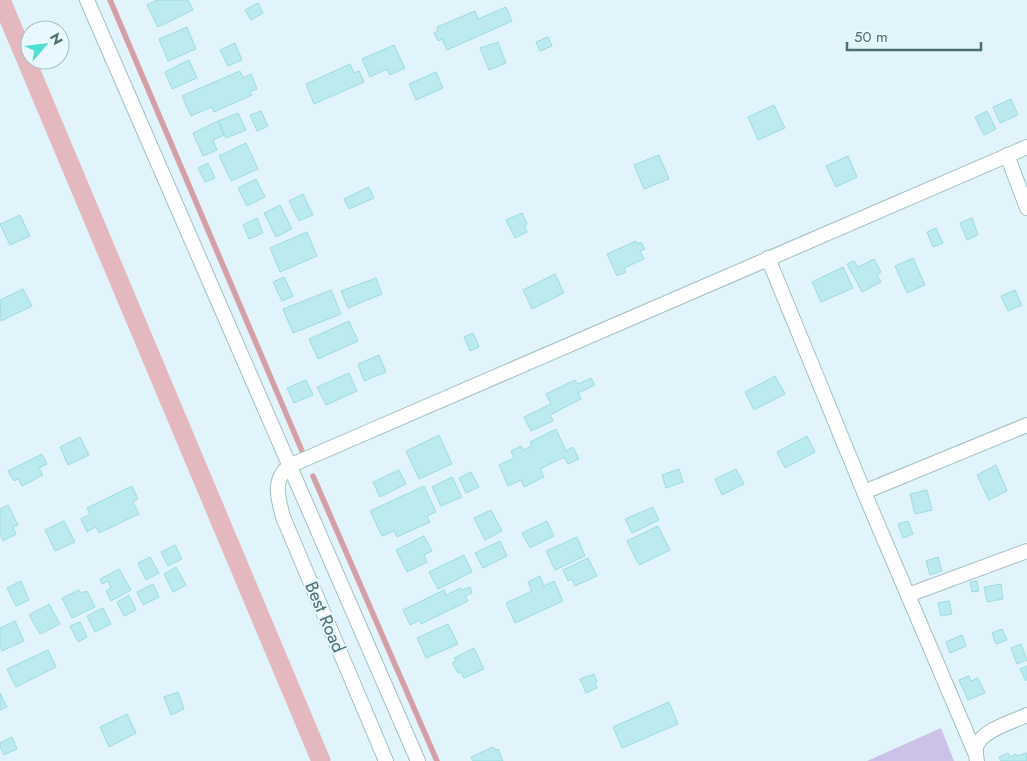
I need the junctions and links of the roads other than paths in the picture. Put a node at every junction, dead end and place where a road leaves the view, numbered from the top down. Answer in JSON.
{"nodes":[{"id":1,"x":87,"y":0,"type":"edge"},
{"id":2,"x":1027,"y":147,"type":"edge"},
{"id":3,"x":1007,"y":155,"type":"junction"},
{"id":4,"x":1027,"y":208,"type":"edge"},
{"id":5,"x":768,"y":258,"type":"junction"},
{"id":6,"x":1027,"y":425,"type":"edge"},
{"id":7,"x":286,"y":468,"type":"junction"},
{"id":8,"x":864,"y":492,"type":"junction"},
{"id":9,"x":1027,"y":551,"type":"edge"},
{"id":10,"x":908,"y":595,"type":"junction"},
{"id":11,"x":1027,"y":715,"type":"edge"},
{"id":12,"x":976,"y":758,"type":"edge"},
{"id":13,"x":386,"y":761,"type":"edge"},
{"id":14,"x":418,"y":761,"type":"edge"}],
"edges":[{"from":1,"to":7,"type":"street"},
{"from":2,"to":3,"type":"street"},
{"from":3,"to":4,"type":"street"},
{"from":3,"to":5,"type":"street"},
{"from":5,"to":7,"type":"street"},
{"from":5,"to":8,"type":"street"},
{"from":6,"to":8,"type":"street"},
{"from":7,"to":13,"type":"street","name":"Best Road"},
{"from":7,"to":14,"type":"street"},
{"from":8,"to":10,"type":"street"},
{"from":9,"to":10,"type":"street"},
{"from":10,"to":12,"type":"street"},
{"from":11,"to":12,"type":"street"}]}
